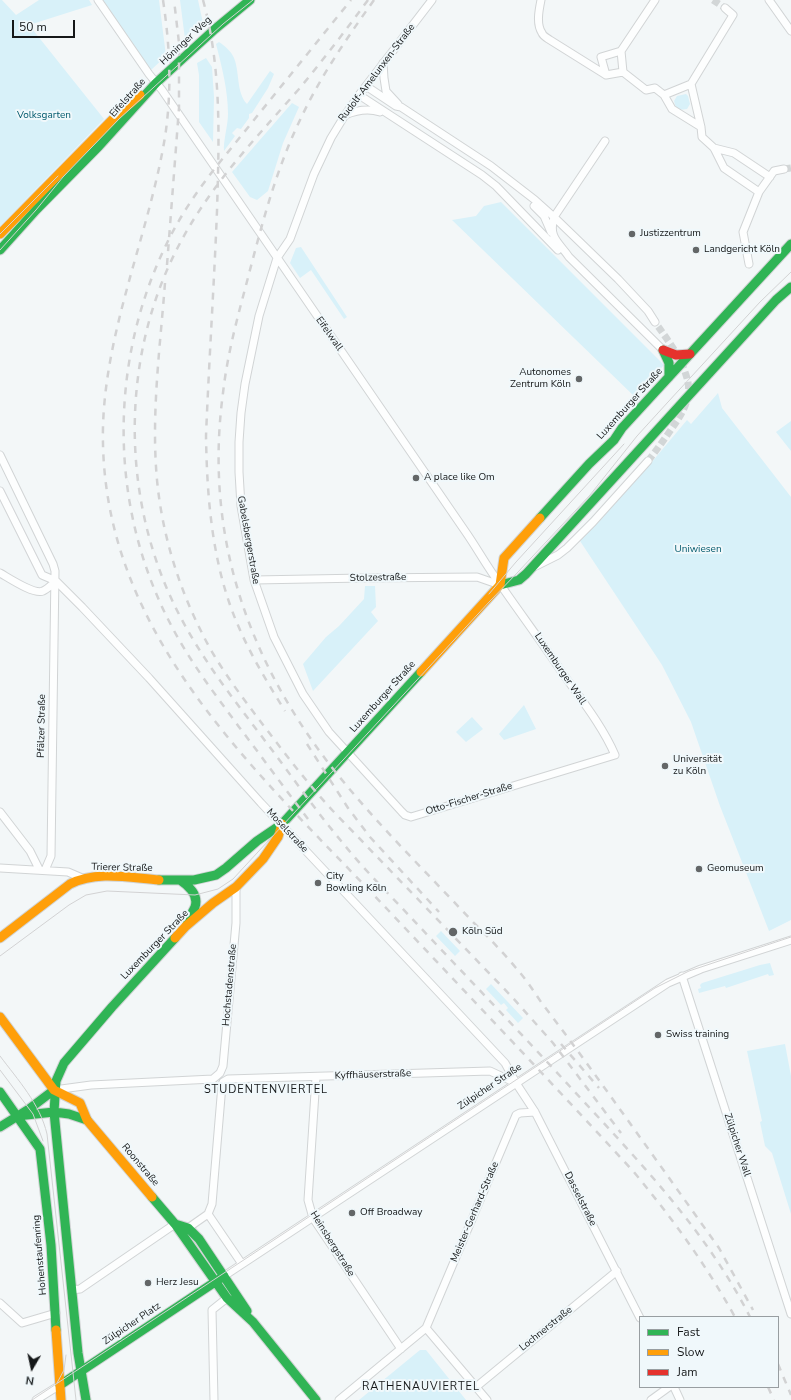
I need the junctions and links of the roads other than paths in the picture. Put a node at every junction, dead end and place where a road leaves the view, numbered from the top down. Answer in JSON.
{"nodes":[{"id":1,"x":98,"y":0,"type":"edge"},
{"id":2,"x":250,"y":0,"type":"edge"},
{"id":3,"x":432,"y":0,"type":"edge"},
{"id":4,"x":541,"y":0,"type":"edge"},
{"id":5,"x":655,"y":0,"type":"edge"},
{"id":6,"x":769,"y":0,"type":"edge"},
{"id":7,"x":725,"y":8,"type":"tunnel mouth"},
{"id":8,"x":791,"y":31,"type":"edge"},
{"id":9,"x":621,"y":51,"type":"junction"},
{"id":10,"x":383,"y":63,"type":"junction"},
{"id":11,"x":624,"y":72,"type":"junction"},
{"id":12,"x":606,"y":76,"type":"junction"},
{"id":13,"x":156,"y":83,"type":"junction"},
{"id":14,"x":691,"y":84,"type":"junction"},
{"id":15,"x":366,"y":86,"type":"junction"},
{"id":16,"x":359,"y":94,"type":"junction"},
{"id":17,"x":664,"y":95,"type":"junction"},
{"id":18,"x":401,"y":107,"type":"junction"},
{"id":19,"x":345,"y":115,"type":"junction"},
{"id":20,"x":390,"y":116,"type":"junction"},
{"id":21,"x":701,"y":127,"type":"junction"},
{"id":22,"x":605,"y":141,"type":"dead end"},
{"id":23,"x":714,"y":148,"type":"junction"},
{"id":24,"x":465,"y":149,"type":"junction"},
{"id":25,"x":453,"y":156,"type":"junction"},
{"id":26,"x":489,"y":164,"type":"junction"},
{"id":27,"x":784,"y":169,"type":"tunnel mouth"},
{"id":28,"x":482,"y":175,"type":"junction"},
{"id":29,"x":770,"y":177,"type":"junction"},
{"id":30,"x":759,"y":192,"type":"junction"},
{"id":31,"x":528,"y":196,"type":"junction"},
{"id":32,"x":554,"y":217,"type":"junction"},
{"id":33,"x":0,"y":234,"type":"edge"},
{"id":34,"x":552,"y":234,"type":"junction"},
{"id":35,"x":791,"y":244,"type":"edge"},
{"id":36,"x":0,"y":250,"type":"edge"},
{"id":37,"x":569,"y":257,"type":"junction"},
{"id":38,"x":278,"y":258,"type":"junction"},
{"id":39,"x":749,"y":264,"type":"dead end"},
{"id":40,"x":791,"y":287,"type":"edge"},
{"id":41,"x":655,"y":322,"type":"tunnel mouth"},
{"id":42,"x":663,"y":350,"type":"junction"},
{"id":43,"x":690,"y":354,"type":"junction"},
{"id":44,"x":669,"y":377,"type":"junction"},
{"id":45,"x":0,"y":455,"type":"edge"},
{"id":46,"x":648,"y":461,"type":"tunnel mouth"},
{"id":47,"x":0,"y":491,"type":"edge"},
{"id":48,"x":531,"y":569,"type":"junction"},
{"id":49,"x":0,"y":573,"type":"edge"},
{"id":50,"x":254,"y":580,"type":"junction"},
{"id":51,"x":56,"y":581,"type":"junction"},
{"id":52,"x":500,"y":585,"type":"junction"},
{"id":53,"x":347,"y":753,"type":"junction"},
{"id":54,"x":614,"y":755,"type":"joint"},
{"id":55,"x":0,"y":812,"type":"edge"},
{"id":56,"x":282,"y":824,"type":"junction"},
{"id":57,"x":0,"y":868,"type":"edge"},
{"id":58,"x":42,"y":869,"type":"junction"},
{"id":59,"x":220,"y":873,"type":"joint"},
{"id":60,"x":82,"y":878,"type":"junction"},
{"id":61,"x":180,"y":880,"type":"junction"},
{"id":62,"x":236,"y":887,"type":"junction"},
{"id":63,"x":186,"y":926,"type":"junction"},
{"id":64,"x":0,"y":938,"type":"edge"},
{"id":65,"x":791,"y":940,"type":"edge"},
{"id":66,"x":682,"y":976,"type":"junction"},
{"id":67,"x":0,"y":1017,"type":"edge"},
{"id":68,"x":0,"y":1025,"type":"edge"},
{"id":69,"x":13,"y":1036,"type":"junction"},
{"id":70,"x":316,"y":1077,"type":"junction"},
{"id":71,"x":516,"y":1083,"type":"junction"},
{"id":72,"x":54,"y":1090,"type":"junction"},
{"id":73,"x":0,"y":1092,"type":"edge"},
{"id":74,"x":54,"y":1112,"type":"junction"},
{"id":75,"x":535,"y":1112,"type":"junction"},
{"id":76,"x":17,"y":1116,"type":"junction"},
{"id":77,"x":87,"y":1120,"type":"junction"},
{"id":78,"x":0,"y":1127,"type":"edge"},
{"id":79,"x":208,"y":1214,"type":"junction"},
{"id":80,"x":313,"y":1218,"type":"junction"},
{"id":81,"x":175,"y":1224,"type":"junction"},
{"id":82,"x":188,"y":1228,"type":"junction"},
{"id":83,"x":242,"y":1264,"type":"junction"},
{"id":84,"x":617,"y":1271,"type":"junction"},
{"id":85,"x":224,"y":1276,"type":"junction"},
{"id":86,"x":216,"y":1282,"type":"junction"},
{"id":87,"x":71,"y":1290,"type":"junction"},
{"id":88,"x":227,"y":1298,"type":"junction"},
{"id":89,"x":0,"y":1303,"type":"edge"},
{"id":90,"x":56,"y":1313,"type":"junction"},
{"id":91,"x":791,"y":1314,"type":"edge"},
{"id":92,"x":639,"y":1316,"type":"edge"},
{"id":93,"x":253,"y":1322,"type":"junction"},
{"id":94,"x":426,"y":1328,"type":"junction"},
{"id":95,"x":401,"y":1349,"type":"junction"},
{"id":96,"x":82,"y":1370,"type":"junction"},
{"id":97,"x":60,"y":1384,"type":"junction"},
{"id":98,"x":476,"y":1387,"type":"junction"},
{"id":99,"x":668,"y":1388,"type":"edge"},
{"id":100,"x":674,"y":1388,"type":"edge"},
{"id":101,"x":36,"y":1400,"type":"edge"},
{"id":102,"x":61,"y":1400,"type":"edge"},
{"id":103,"x":86,"y":1400,"type":"edge"},
{"id":104,"x":214,"y":1400,"type":"edge"},
{"id":105,"x":316,"y":1400,"type":"edge"},
{"id":106,"x":339,"y":1400,"type":"edge"},
{"id":107,"x":486,"y":1400,"type":"edge"},
{"id":108,"x":651,"y":1400,"type":"edge"},
{"id":109,"x":680,"y":1400,"type":"edge"}],
"edges":[{"from":1,"to":13,"type":"street","name":"Eifelwall"},
{"from":2,"to":13,"type":"main road","name":"Höninger Weg"},
{"from":3,"to":10,"type":"street","name":"Rudolf-Amelunxen-Straße"},
{"from":4,"to":12,"type":"street"},
{"from":5,"to":9,"type":"street"},
{"from":6,"to":8,"type":"street"},
{"from":7,"to":14,"type":"street"},
{"from":9,"to":11,"type":"street"},
{"from":9,"to":12,"type":"street"},
{"from":10,"to":15,"type":"street","name":"Rudolf-Amelunxen-Straße"},
{"from":10,"to":18,"type":"street"},
{"from":11,"to":12,"type":"street"},
{"from":11,"to":17,"type":"street"},
{"from":13,"to":33,"type":"main road","name":"Eifelstraße"},
{"from":13,"to":36,"type":"main road","name":"Eifelstraße"},
{"from":13,"to":38,"type":"street","name":"Eifelwall"},
{"from":14,"to":17,"type":"street"},
{"from":14,"to":21,"type":"street"},
{"from":15,"to":16,"type":"street","name":"Rudolf-Amelunxen-Straße"},
{"from":15,"to":18,"type":"street"},
{"from":16,"to":19,"type":"street","name":"Rudolf-Amelunxen-Straße"},
{"from":16,"to":20,"type":"street"},
{"from":17,"to":21,"type":"street"},
{"from":18,"to":24,"type":"street"},
{"from":19,"to":20,"type":"street"},
{"from":19,"to":38,"type":"street","name":"Rudolf-Amelunxen-Straße"},
{"from":20,"to":25,"type":"street"},
{"from":21,"to":23,"type":"street"},
{"from":22,"to":32,"type":"street"},
{"from":23,"to":29,"type":"street"},
{"from":23,"to":30,"type":"street"},
{"from":24,"to":25,"type":"street"},
{"from":24,"to":26,"type":"street"},
{"from":25,"to":28,"type":"street"},
{"from":26,"to":28,"type":"street"},
{"from":26,"to":31,"type":"street"},
{"from":27,"to":29,"type":"street"},
{"from":28,"to":37,"type":"street"},
{"from":29,"to":30,"type":"street"},
{"from":30,"to":39,"type":"street"},
{"from":31,"to":32,"type":"street"},
{"from":31,"to":34,"type":"street"},
{"from":32,"to":34,"type":"street"},
{"from":32,"to":41,"type":"street"},
{"from":34,"to":37,"type":"street"},
{"from":35,"to":43,"type":"main road","name":"Luxemburger Straße"},
{"from":37,"to":42,"type":"street"},
{"from":38,"to":50,"type":"street","name":"Gabelsbergerstraße"},
{"from":38,"to":52,"type":"street","name":"Eifelwall"},
{"from":40,"to":48,"type":"main road"},
{"from":42,"to":43,"type":"main road"},
{"from":42,"to":44,"type":"main road"},
{"from":43,"to":44,"type":"main road","name":"Luxemburger Straße"},
{"from":44,"to":52,"type":"main road","name":"Luxemburger Straße"},
{"from":45,"to":51,"type":"street","name":"Pfälzer Straße"},
{"from":46,"to":48,"type":"street"},
{"from":47,"to":51,"type":"street"},
{"from":48,"to":52,"type":"main road"},
{"from":49,"to":51,"type":"street"},
{"from":50,"to":52,"type":"street","name":"Stolzestraße"},
{"from":50,"to":53,"type":"street","name":"Gabelsbergerstraße"},
{"from":51,"to":56,"type":"street","name":"Moselstraße"},
{"from":51,"to":58,"type":"street","name":"Pfälzer Straße"},
{"from":52,"to":53,"type":"main road","name":"Luxemburger Straße"},
{"from":52,"to":54,"type":"street","name":"Luxemburger Wall"},
{"from":53,"to":54,"type":"street","name":"Otto-Fischer-Straße"},
{"from":53,"to":56,"type":"main road","name":"Luxemburger Straße"},
{"from":55,"to":58,"type":"street"},
{"from":56,"to":59,"type":"main road","name":"Luxemburger Straße"},
{"from":56,"to":62,"type":"main road","name":"Luxemburger Straße"},
{"from":56,"to":71,"type":"street","name":"Moselstraße"},
{"from":57,"to":58,"type":"street","name":"Trierer Straße"},
{"from":58,"to":60,"type":"street","name":"Trierer Straße"},
{"from":59,"to":61,"type":"main road","name":"Trierer Straße"},
{"from":60,"to":61,"type":"main road","name":"Trierer Straße"},
{"from":60,"to":64,"type":"main road"},
{"from":61,"to":63,"type":"main road"},
{"from":62,"to":63,"type":"main road","name":"Luxemburger Straße"},
{"from":62,"to":72,"type":"street","name":"Hochstadenstraße"},
{"from":63,"to":72,"type":"main road","name":"Luxemburger Straße"},
{"from":65,"to":66,"type":"street","name":"Zülpicher Straße"},
{"from":66,"to":71,"type":"street","name":"Zülpicher Straße"},
{"from":66,"to":91,"type":"street","name":"Zülpicher Wall"},
{"from":67,"to":69,"type":"main road"},
{"from":68,"to":69,"type":"main road"},
{"from":69,"to":72,"type":"main road"},
{"from":70,"to":71,"type":"street","name":"Kyffhäuserstraße"},
{"from":70,"to":79,"type":"street","name":"Kyffhäuserstraße"},
{"from":70,"to":80,"type":"street","name":"Heinsbergstraße"},
{"from":71,"to":75,"type":"street","name":"Dasselstraße"},
{"from":71,"to":80,"type":"street","name":"Zülpicher Straße"},
{"from":72,"to":74,"type":"main road","name":"Luxemburger Straße"},
{"from":72,"to":76,"type":"main road"},
{"from":72,"to":77,"type":"main road","name":"Roonstraße"},
{"from":73,"to":76,"type":"main road","name":"Hohenstaufenring"},
{"from":74,"to":76,"type":"main road"},
{"from":74,"to":77,"type":"main road"},
{"from":74,"to":87,"type":"main road","name":"Luxemburger Straße"},
{"from":75,"to":84,"type":"street","name":"Dasselstraße"},
{"from":75,"to":94,"type":"street","name":"Meister-Gerhard-Straße"},
{"from":76,"to":78,"type":"main road"},
{"from":76,"to":90,"type":"main road","name":"Hohenstaufenring"},
{"from":77,"to":81,"type":"main road","name":"Roonstraße"},
{"from":79,"to":82,"type":"street"},
{"from":79,"to":83,"type":"street"},
{"from":80,"to":83,"type":"street","name":"Zülpicher Straße"},
{"from":80,"to":95,"type":"street","name":"Heinsbergstraße"},
{"from":81,"to":82,"type":"main road"},
{"from":81,"to":86,"type":"main road","name":"Roonstraße"},
{"from":81,"to":87,"type":"street"},
{"from":82,"to":85,"type":"main road","name":"Roonstraße"},
{"from":83,"to":85,"type":"street","name":"Zülpicher Straße"},
{"from":84,"to":92,"type":"street","name":"Dasselstraße"},
{"from":84,"to":98,"type":"street","name":"Lochnerstraße"},
{"from":85,"to":86,"type":"main road","name":"Zülpicher Straße"},
{"from":85,"to":93,"type":"main road","name":"Roonstraße"},
{"from":86,"to":88,"type":"main road","name":"Roonstraße"},
{"from":86,"to":96,"type":"main road","name":"Zülpicher Platz"},
{"from":87,"to":96,"type":"main road"},
{"from":88,"to":93,"type":"main road","name":"Roonstraße"},
{"from":88,"to":104,"type":"street"},
{"from":89,"to":90,"type":"street"},
{"from":90,"to":97,"type":"main road","name":"Hohenstaufenring"},
{"from":93,"to":105,"type":"main road","name":"Roonstraße"},
{"from":94,"to":95,"type":"street"},
{"from":94,"to":98,"type":"street"},
{"from":95,"to":106,"type":"street"},
{"from":96,"to":97,"type":"main road","name":"Zülpicher Platz"},
{"from":96,"to":103,"type":"main road"},
{"from":97,"to":101,"type":"street"},
{"from":97,"to":102,"type":"main road","name":"Hohenstaufenring"},
{"from":98,"to":107,"type":"street"},
{"from":99,"to":108,"type":"street"},
{"from":100,"to":109,"type":"street"}]}
